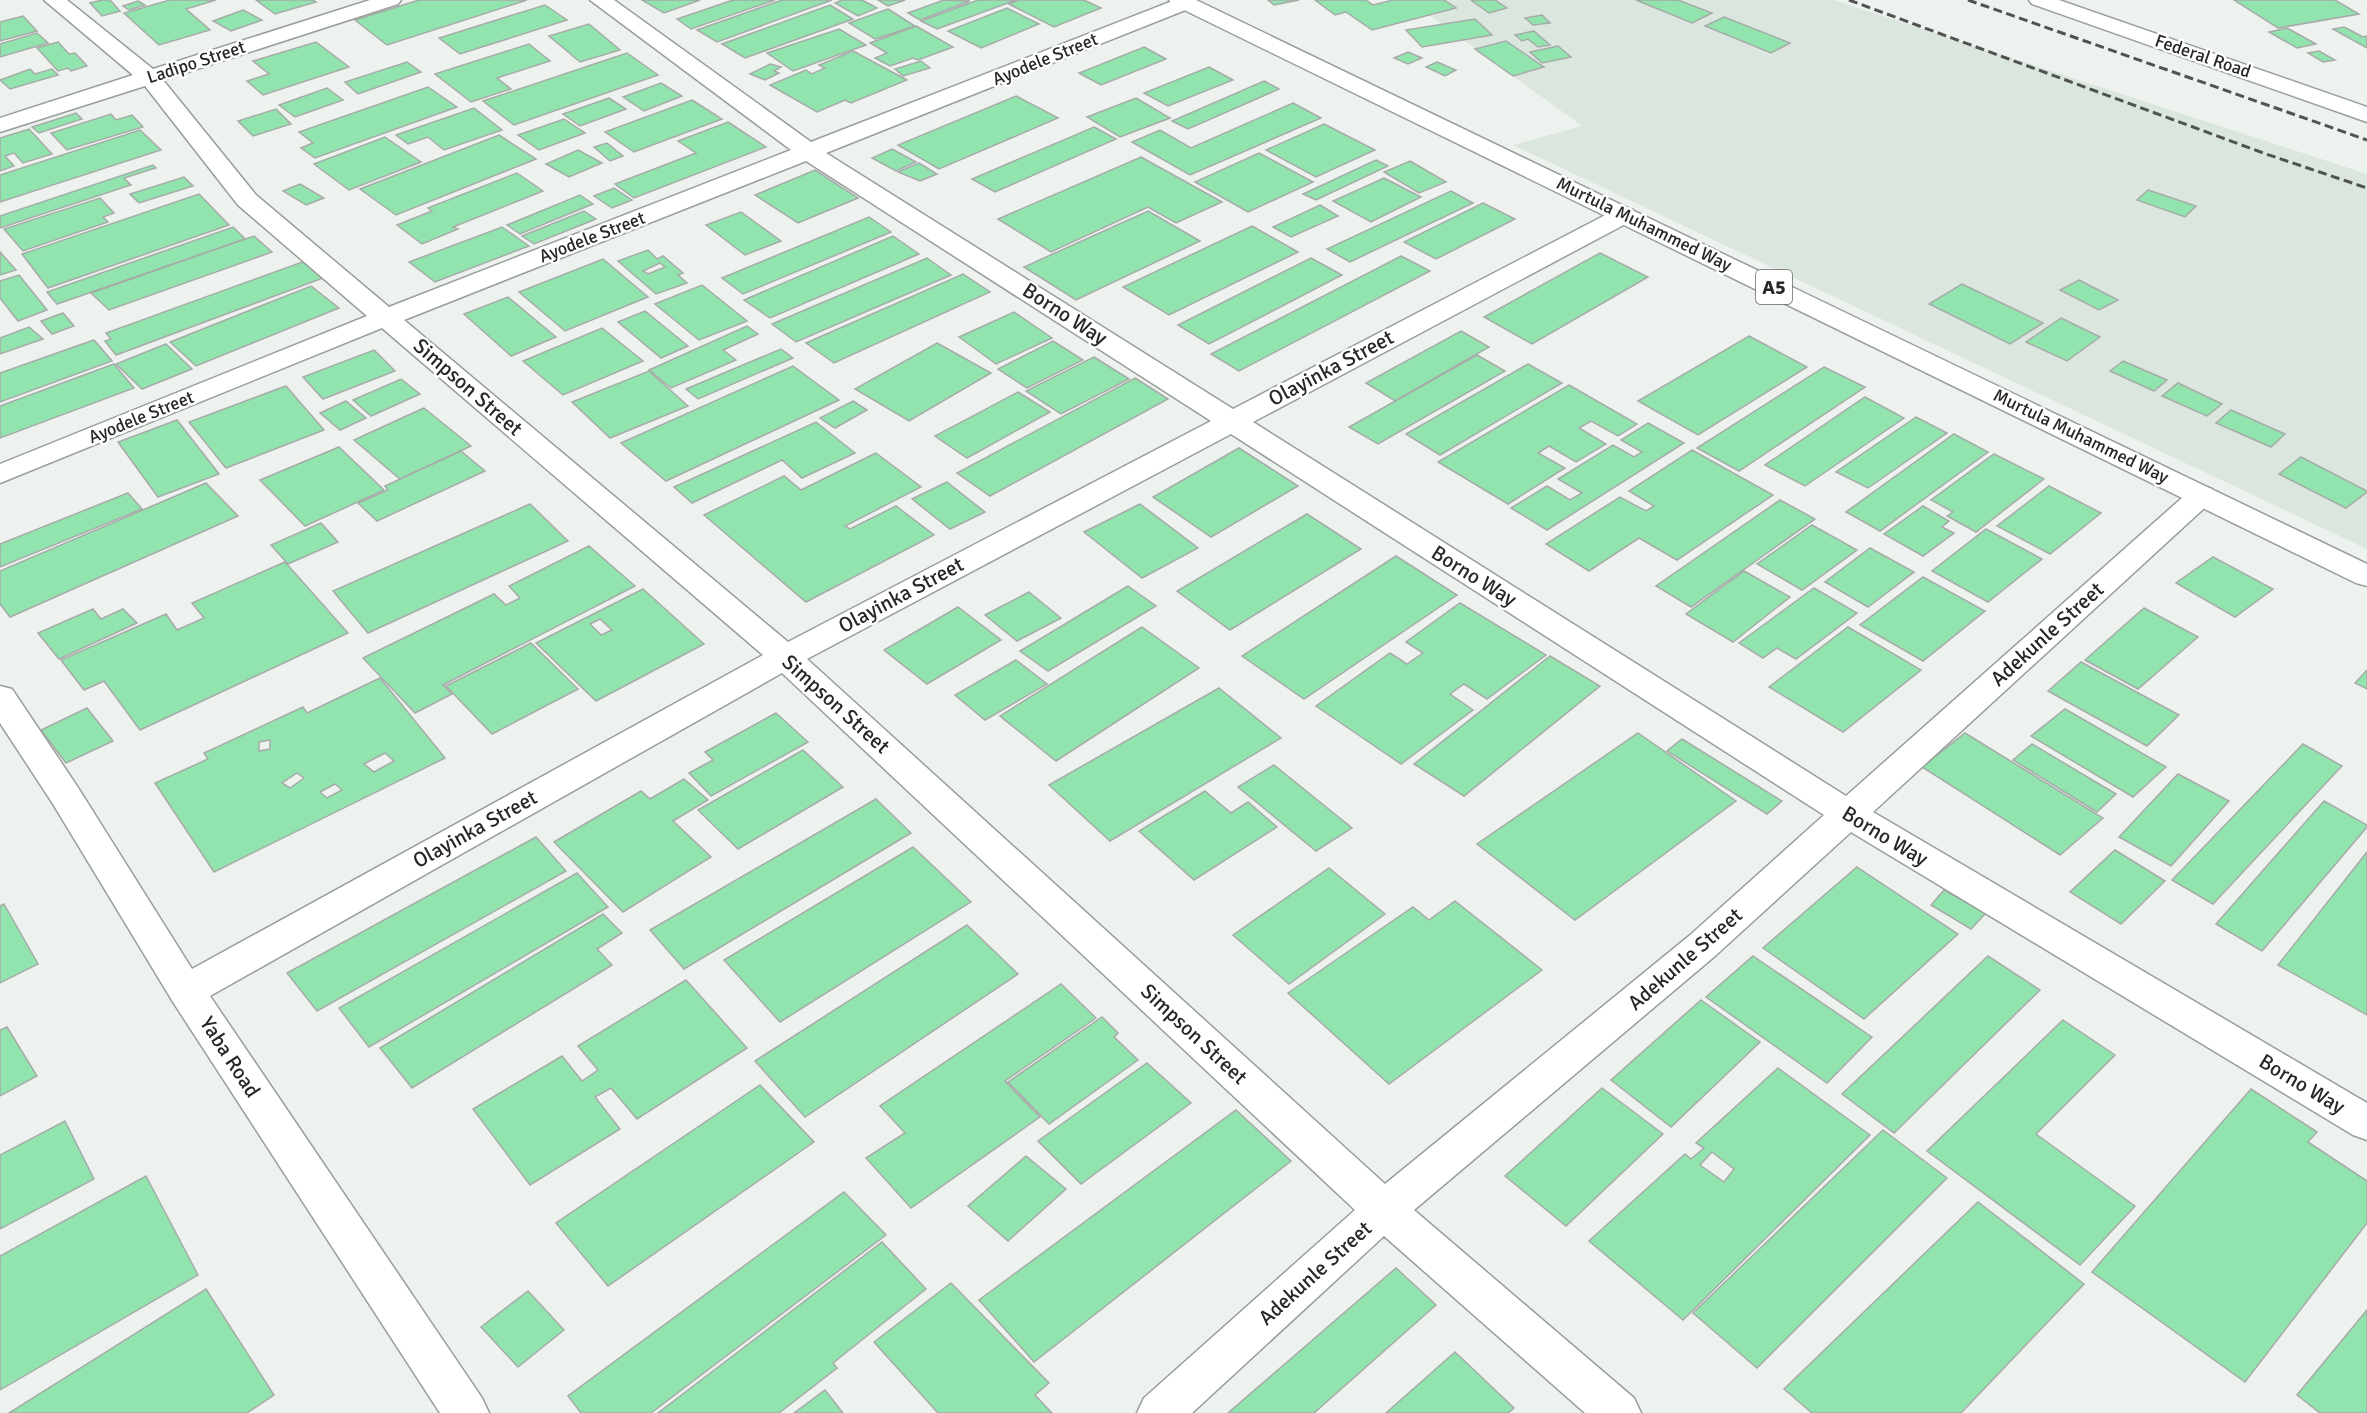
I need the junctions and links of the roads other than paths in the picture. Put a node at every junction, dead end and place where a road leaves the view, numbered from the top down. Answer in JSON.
{"nodes":[{"id":1,"x":54,"y":0,"type":"edge"},
{"id":2,"x":391,"y":0,"type":"edge"},
{"id":3,"x":600,"y":0,"type":"edge"},
{"id":4,"x":2038,"y":0,"type":"edge"},
{"id":5,"x":1183,"y":2,"type":"edge"},
{"id":6,"x":149,"y":77,"type":"junction"},
{"id":7,"x":2367,"y":115,"type":"edge"},
{"id":8,"x":0,"y":125,"type":"edge"},
{"id":9,"x":809,"y":152,"type":"junction"},
{"id":10,"x":1624,"y":214,"type":"junction"},
{"id":11,"x":387,"y":317,"type":"junction"},
{"id":12,"x":1231,"y":421,"type":"junction"},
{"id":13,"x":0,"y":474,"type":"edge"},
{"id":14,"x":2202,"y":495,"type":"junction"},
{"id":15,"x":2367,"y":576,"type":"edge"},
{"id":16,"x":785,"y":657,"type":"junction"},
{"id":17,"x":0,"y":698,"type":"edge"},
{"id":18,"x":1847,"y":813,"type":"junction"},
{"id":19,"x":186,"y":991,"type":"junction"},
{"id":20,"x":2367,"y":1123,"type":"edge"},
{"id":21,"x":1384,"y":1210,"type":"junction"},
{"id":22,"x":466,"y":1413,"type":"edge"},
{"id":23,"x":1160,"y":1413,"type":"edge"},
{"id":24,"x":1618,"y":1413,"type":"edge"}],
"edges":[{"from":1,"to":6,"type":"street","name":"Simpson Street"},
{"from":2,"to":6,"type":"street","name":"Ladipo Street"},
{"from":3,"to":9,"type":"street","name":"Borno Way"},
{"from":4,"to":7,"type":"street","name":"Federal Road"},
{"from":5,"to":9,"type":"street","name":"Ayodele Street"},
{"from":5,"to":10,"type":"street","name":"Murtula Muhammed Way","number":"A5"},
{"from":6,"to":8,"type":"street","name":"Ladipo Street"},
{"from":6,"to":11,"type":"street","name":"Simpson Street"},
{"from":9,"to":11,"type":"street","name":"Ayodele Street"},
{"from":9,"to":12,"type":"street","name":"Borno Way"},
{"from":10,"to":12,"type":"street","name":"Olayinka Street"},
{"from":10,"to":14,"type":"street","name":"Murtula Muhammed Way","number":"A5"},
{"from":11,"to":13,"type":"street","name":"Ayodele Street"},
{"from":11,"to":16,"type":"street","name":"Simpson Street"},
{"from":12,"to":16,"type":"street","name":"Olayinka Street"},
{"from":12,"to":18,"type":"street","name":"Borno Way"},
{"from":14,"to":15,"type":"street","name":"Murtula Muhammed Way","number":"A5"},
{"from":14,"to":18,"type":"street","name":"Adekunle Street"},
{"from":16,"to":19,"type":"street","name":"Olayinka Street"},
{"from":16,"to":21,"type":"street","name":"Simpson Street"},
{"from":17,"to":19,"type":"street","name":"Yaba Road"},
{"from":18,"to":20,"type":"street","name":"Borno Way"},
{"from":18,"to":21,"type":"street","name":"Adekunle Street"},
{"from":19,"to":22,"type":"street","name":"Yaba Road"},
{"from":21,"to":23,"type":"street","name":"Adekunle Street"},
{"from":21,"to":24,"type":"street","name":"Simpson Street"}]}
